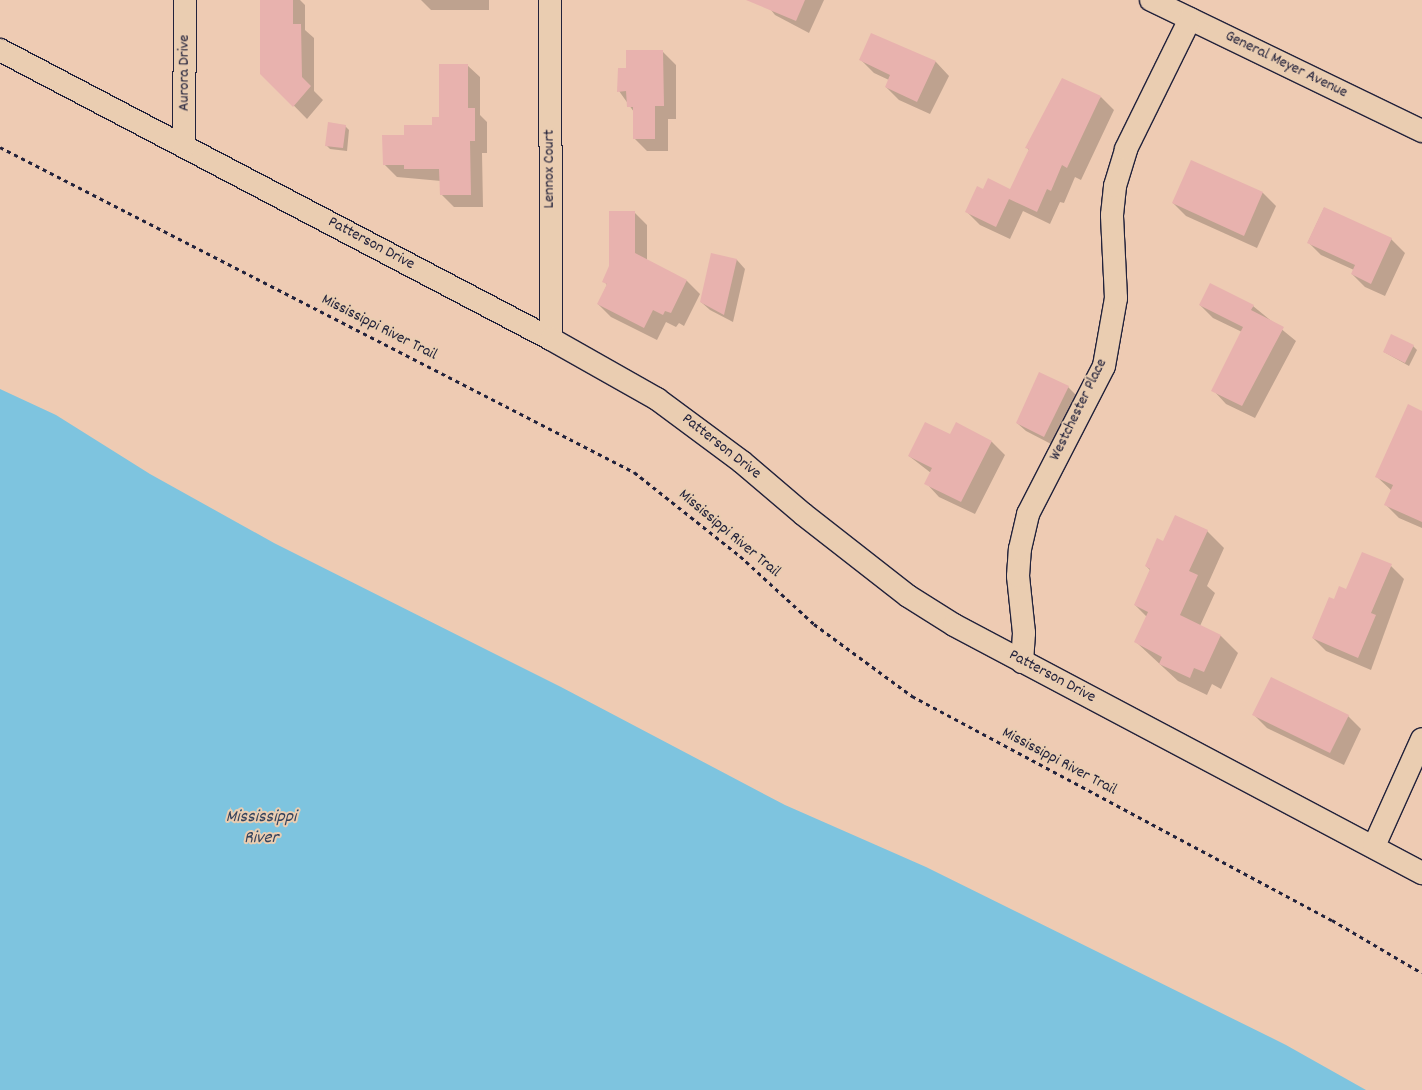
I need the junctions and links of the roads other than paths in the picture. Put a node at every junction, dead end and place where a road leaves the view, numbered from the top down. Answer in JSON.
{"nodes":[{"id":1,"x":185,"y":0,"type":"edge"},
{"id":2,"x":550,"y":0,"type":"edge"},
{"id":3,"x":1158,"y":2,"type":"edge"},
{"id":4,"x":1190,"y":19,"type":"junction"},
{"id":5,"x":0,"y":50,"type":"edge"},
{"id":6,"x":1422,"y":131,"type":"edge"},
{"id":7,"x":184,"y":146,"type":"junction"},
{"id":8,"x":551,"y":338,"type":"junction"},
{"id":9,"x":1022,"y":662,"type":"junction"},
{"id":10,"x":1422,"y":739,"type":"edge"},
{"id":11,"x":1374,"y":846,"type":"junction"},
{"id":12,"x":1422,"y":874,"type":"edge"}],
"edges":[{"from":1,"to":7,"type":"street","name":"Aurora Drive"},
{"from":2,"to":8,"type":"street","name":"Lennox Court"},
{"from":3,"to":4,"type":"street","name":"General Meyer Avenue"},
{"from":4,"to":6,"type":"street","name":"General Meyer Avenue"},
{"from":4,"to":9,"type":"street","name":"Westchester Place"},
{"from":5,"to":7,"type":"street","name":"Patterson Drive"},
{"from":7,"to":8,"type":"street","name":"Patterson Drive"},
{"from":8,"to":9,"type":"street","name":"Patterson Drive"},
{"from":9,"to":11,"type":"street","name":"Patterson Drive"},
{"from":10,"to":11,"type":"street"},
{"from":11,"to":12,"type":"street","name":"Patterson Drive"}]}
